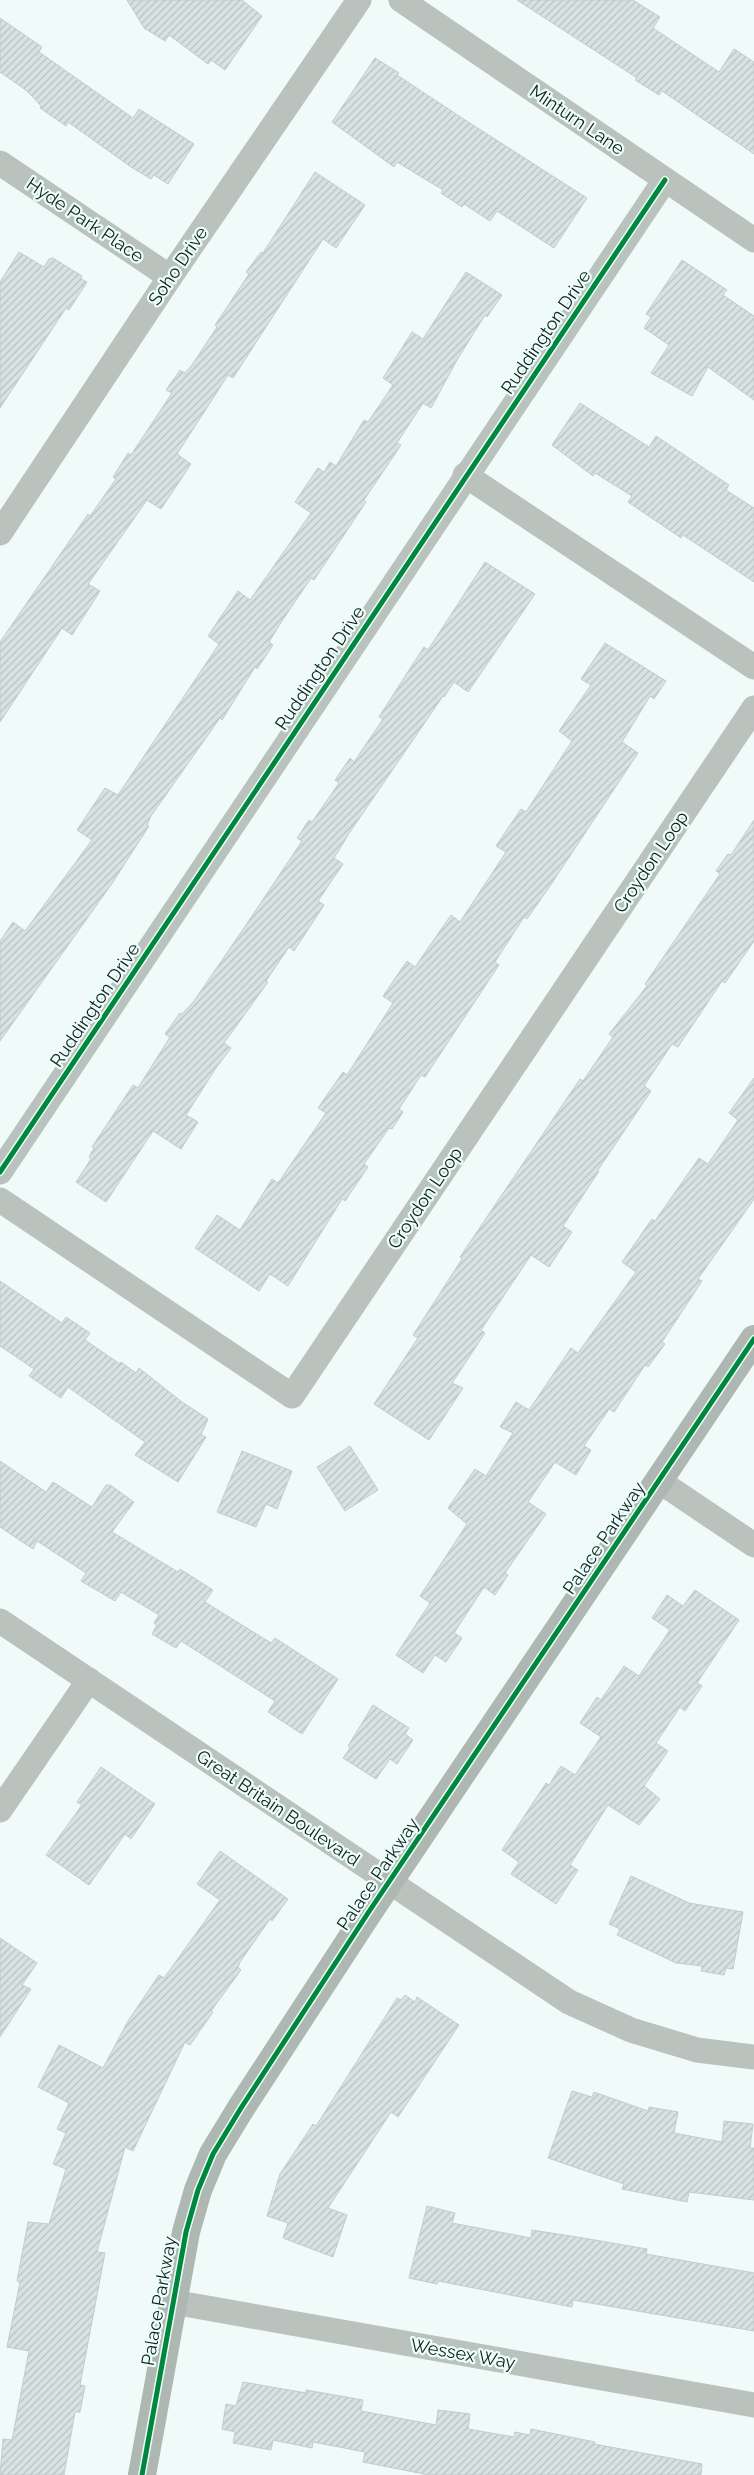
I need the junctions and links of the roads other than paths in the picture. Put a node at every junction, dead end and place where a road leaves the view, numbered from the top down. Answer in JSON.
{"nodes":[{"id":1,"x":359,"y":0,"type":"edge"},
{"id":2,"x":400,"y":0,"type":"edge"},
{"id":3,"x":0,"y":163,"type":"edge"},
{"id":4,"x":665,"y":180,"type":"junction"},
{"id":5,"x":754,"y":240,"type":"edge"},
{"id":6,"x":170,"y":277,"type":"junction"},
{"id":7,"x":465,"y":475,"type":"junction"},
{"id":8,"x":0,"y":534,"type":"edge"},
{"id":9,"x":754,"y":667,"type":"edge"},
{"id":10,"x":754,"y":708,"type":"edge"},
{"id":11,"x":0,"y":1172,"type":"edge"},
{"id":12,"x":0,"y":1200,"type":"edge"},
{"id":13,"x":754,"y":1339,"type":"edge"},
{"id":14,"x":660,"y":1481,"type":"junction"},
{"id":15,"x":754,"y":1545,"type":"edge"},
{"id":16,"x":0,"y":1621,"type":"edge"},
{"id":17,"x":89,"y":1680,"type":"junction"},
{"id":18,"x":0,"y":1810,"type":"edge"},
{"id":19,"x":388,"y":1883,"type":"junction"},
{"id":20,"x":754,"y":2057,"type":"edge"},
{"id":21,"x":173,"y":2302,"type":"junction"},
{"id":22,"x":754,"y":2405,"type":"edge"},
{"id":23,"x":142,"y":2475,"type":"edge"}],
"edges":[{"from":1,"to":6,"type":"street","name":"Soho Drive"},
{"from":2,"to":4,"type":"street","name":"Minturn Lane"},
{"from":3,"to":6,"type":"street","name":"Hyde Park Place"},
{"from":4,"to":5,"type":"street","name":"Minturn Lane"},
{"from":4,"to":7,"type":"street","name":"Ruddington Drive"},
{"from":6,"to":8,"type":"street","name":"Soho Drive"},
{"from":7,"to":9,"type":"street"},
{"from":7,"to":11,"type":"street","name":"Ruddington Drive"},
{"from":10,"to":12,"type":"street","name":"Croydon Loop"},
{"from":13,"to":14,"type":"street","name":"Palace Parkway"},
{"from":14,"to":15,"type":"street"},
{"from":14,"to":19,"type":"street","name":"Palace Parkway"},
{"from":16,"to":17,"type":"street","name":"Great Britain Boulevard"},
{"from":17,"to":18,"type":"street"},
{"from":17,"to":19,"type":"street","name":"Great Britain Boulevard"},
{"from":19,"to":20,"type":"street","name":"Great Britain Boulevard"},
{"from":19,"to":21,"type":"street","name":"Palace Parkway"},
{"from":21,"to":22,"type":"street","name":"Wessex Way"},
{"from":21,"to":23,"type":"street","name":"Palace Parkway"}]}
